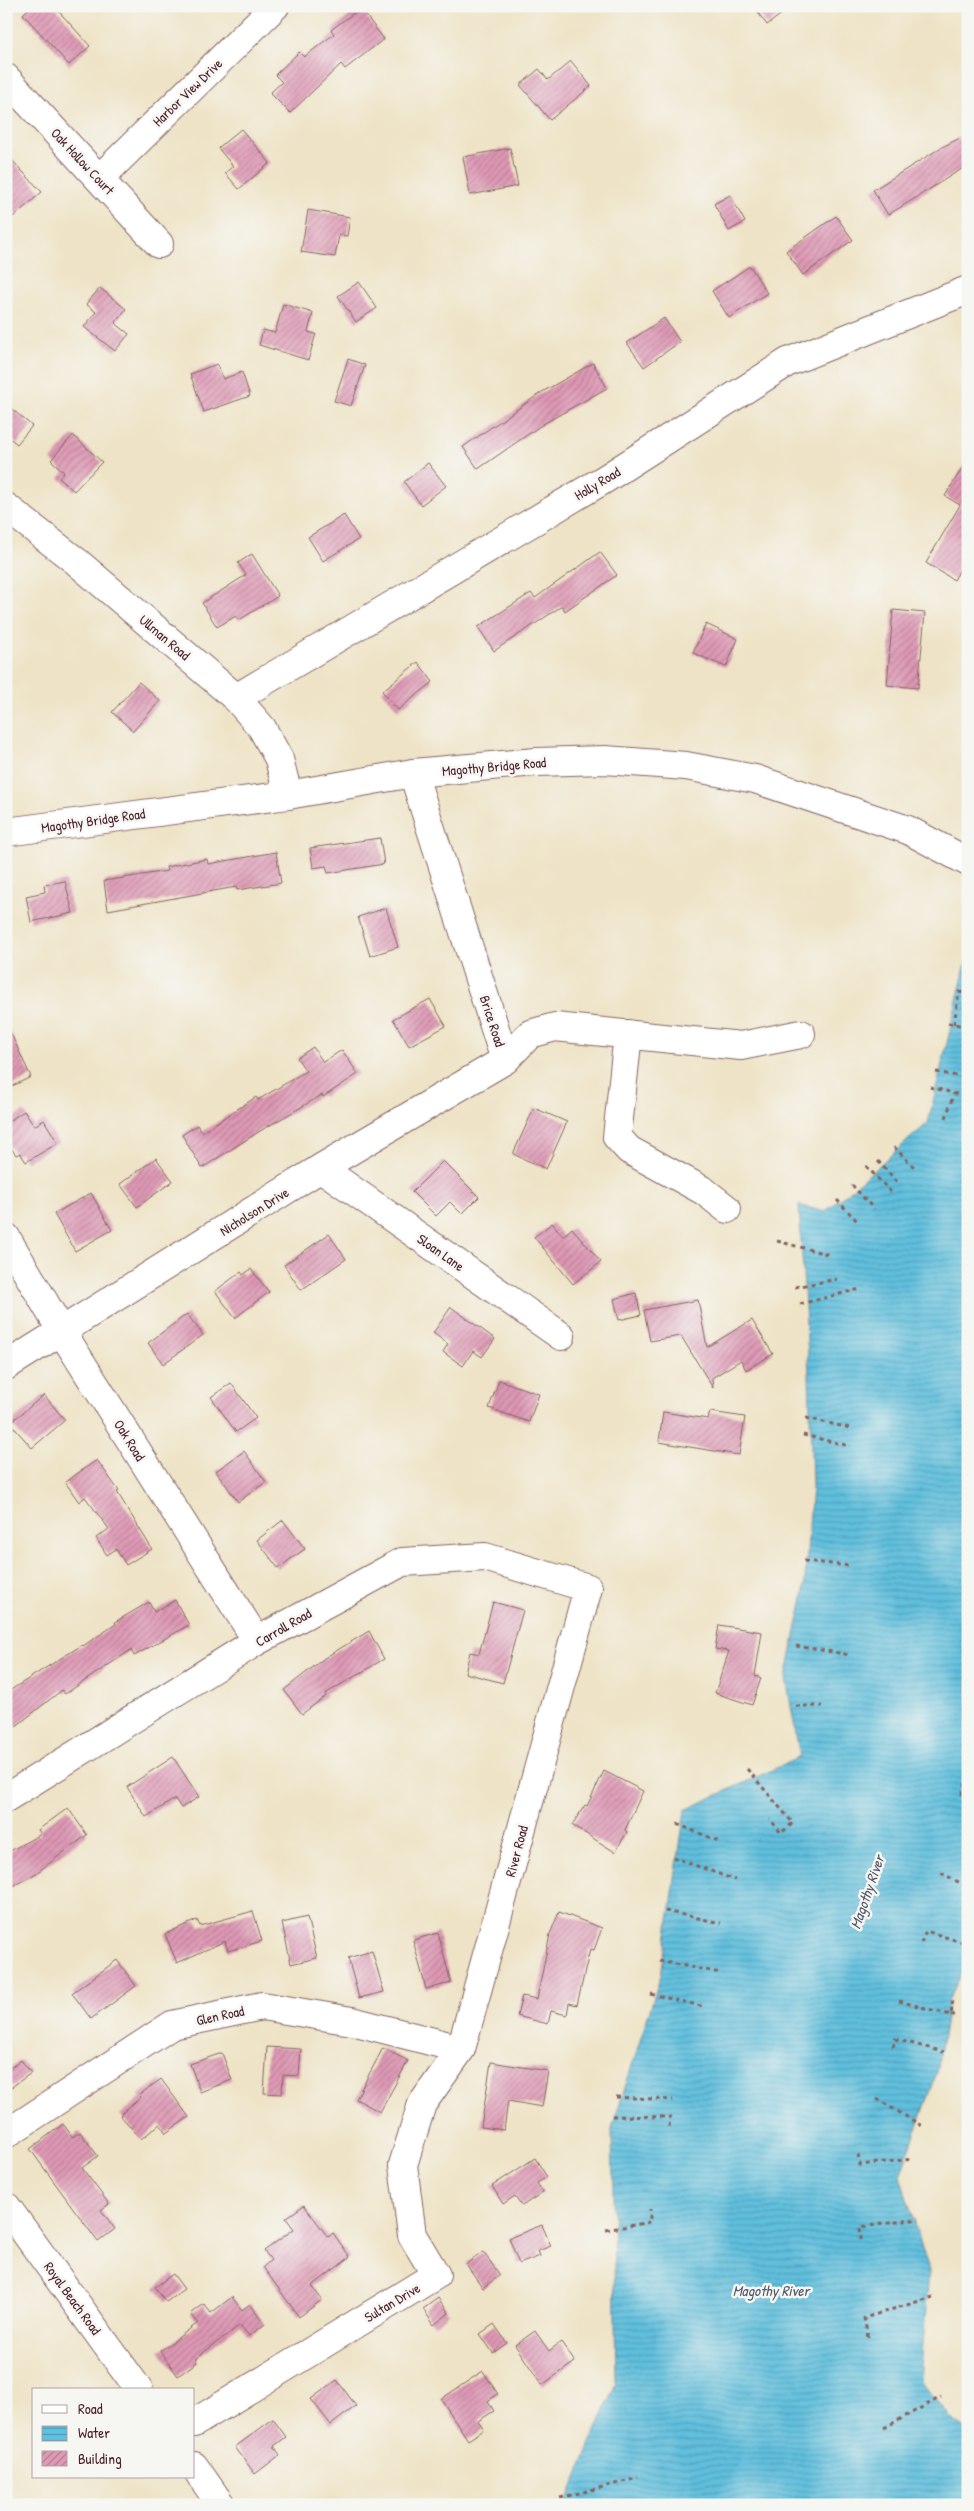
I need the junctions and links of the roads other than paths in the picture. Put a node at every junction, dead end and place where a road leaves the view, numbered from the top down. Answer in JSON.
{"nodes":[{"id":1,"x":275,"y":6,"type":"edge"},
{"id":2,"x":6,"y":78,"type":"edge"},
{"id":3,"x":100,"y":178,"type":"junction"},
{"id":4,"x":159,"y":244,"type":"dead end"},
{"id":5,"x":968,"y":290,"type":"edge"},
{"id":6,"x":6,"y":507,"type":"edge"},
{"id":7,"x":236,"y":698,"type":"junction"},
{"id":8,"x":413,"y":773,"type":"junction"},
{"id":9,"x":288,"y":794,"type":"junction"},
{"id":10,"x":6,"y":832,"type":"edge"},
{"id":11,"x":968,"y":862,"type":"edge"},
{"id":12,"x":628,"y":1034,"type":"junction"},
{"id":13,"x":801,"y":1034,"type":"dead end"},
{"id":14,"x":505,"y":1060,"type":"junction"},
{"id":15,"x":321,"y":1168,"type":"junction"},
{"id":16,"x":728,"y":1209,"type":"dead end"},
{"id":17,"x":6,"y":1237,"type":"edge"},
{"id":18,"x":62,"y":1332,"type":"junction"},
{"id":19,"x":561,"y":1336,"type":"dead end"},
{"id":20,"x":6,"y":1366,"type":"edge"},
{"id":21,"x":588,"y":1588,"type":"joint"},
{"id":22,"x":257,"y":1641,"type":"junction"},
{"id":23,"x":6,"y":1798,"type":"edge"},
{"id":24,"x":461,"y":2049,"type":"junction"},
{"id":25,"x":422,"y":2104,"type":"joint"},
{"id":26,"x":6,"y":2134,"type":"edge"},
{"id":27,"x":6,"y":2206,"type":"edge"},
{"id":28,"x":138,"y":2388,"type":"edge"},
{"id":29,"x":195,"y":2422,"type":"edge"},
{"id":30,"x":195,"y":2467,"type":"edge"},
{"id":31,"x":221,"y":2505,"type":"edge"}],
"edges":[{"from":1,"to":3,"type":"street","name":"Harbor View Drive"},
{"from":2,"to":3,"type":"street","name":"Oak Hollow Court"},
{"from":3,"to":4,"type":"street","name":"Oak Hollow Court"},
{"from":5,"to":7,"type":"street","name":"Holly Road"},
{"from":6,"to":7,"type":"street","name":"Ullman Road"},
{"from":7,"to":9,"type":"street","name":"Ullman Road"},
{"from":8,"to":9,"type":"street","name":"Magothy Bridge Road"},
{"from":8,"to":11,"type":"street","name":"Magothy Bridge Road"},
{"from":8,"to":14,"type":"street","name":"Brice Road"},
{"from":9,"to":10,"type":"street","name":"Magothy Bridge Road"},
{"from":12,"to":13,"type":"street","name":"Brice Road"},
{"from":12,"to":14,"type":"street","name":"Brice Road"},
{"from":12,"to":16,"type":"street"},
{"from":14,"to":15,"type":"street","name":"Nicholson Drive"},
{"from":15,"to":18,"type":"street","name":"Nicholson Drive"},
{"from":15,"to":19,"type":"street","name":"Sloan Lane"},
{"from":17,"to":18,"type":"street","name":"Oak Road"},
{"from":18,"to":20,"type":"street","name":"Nicholson Drive"},
{"from":18,"to":22,"type":"street","name":"Oak Road"},
{"from":21,"to":22,"type":"street","name":"Carroll Road"},
{"from":21,"to":24,"type":"street","name":"River Road"},
{"from":22,"to":23,"type":"street","name":"Carroll Road"},
{"from":24,"to":25,"type":"street","name":"River Road"},
{"from":24,"to":26,"type":"street","name":"Glen Road"},
{"from":25,"to":29,"type":"street","name":"Sultan Drive"},
{"from":27,"to":28,"type":"street","name":"Royal Beach Road"},
{"from":30,"to":31,"type":"street"}]}
